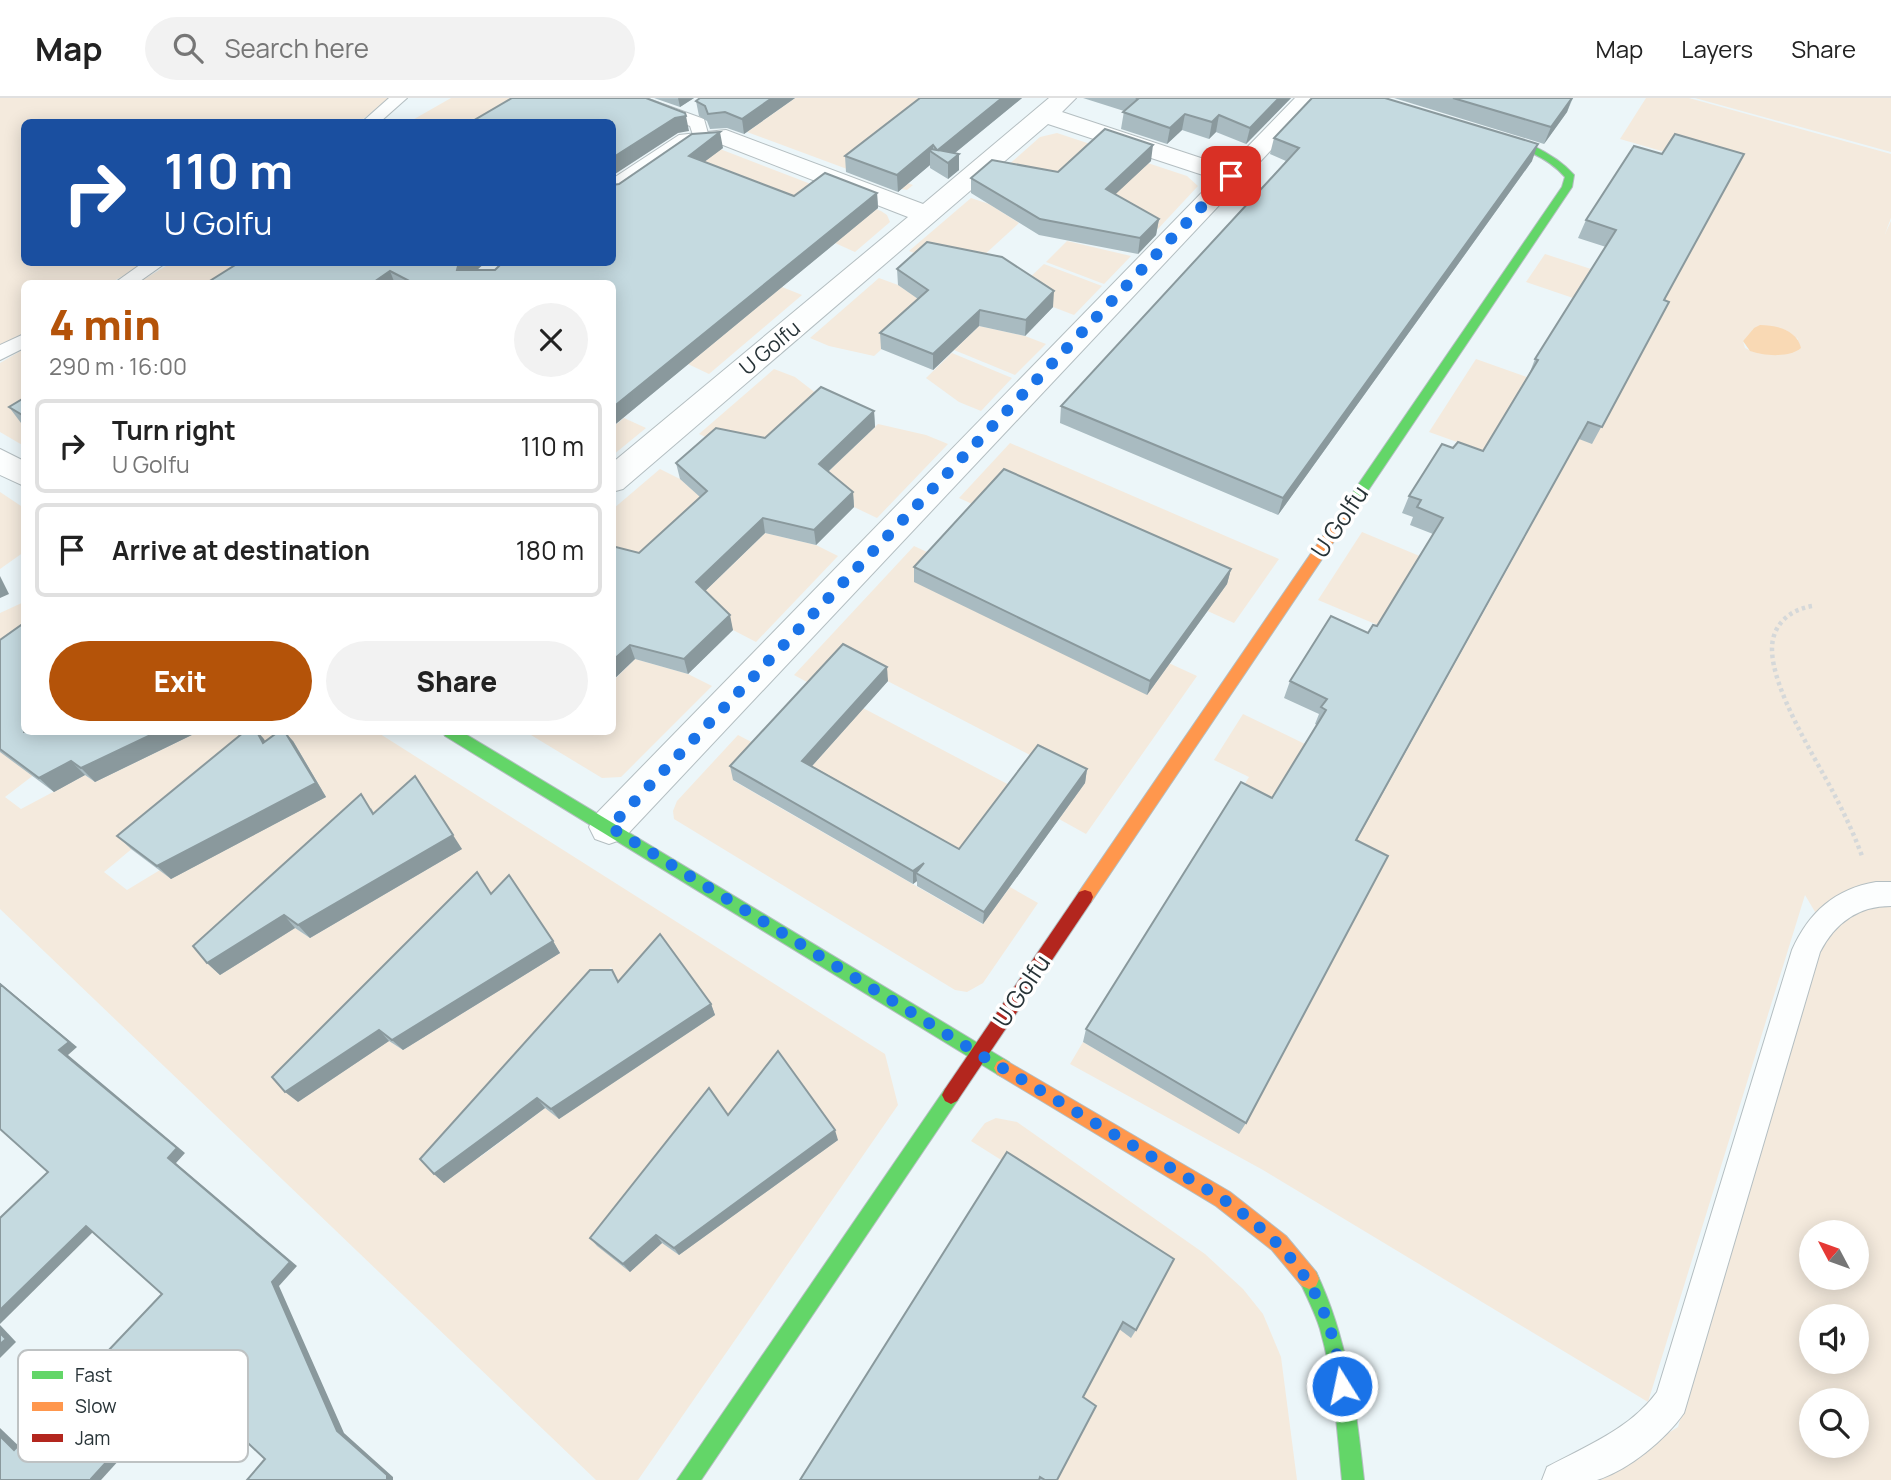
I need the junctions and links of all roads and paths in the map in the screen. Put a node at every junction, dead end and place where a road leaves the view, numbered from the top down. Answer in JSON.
{"nodes":[{"id":1,"x":400,"y":98,"type":"edge"},
{"id":2,"x":631,"y":98,"type":"edge"},
{"id":3,"x":1308,"y":98,"type":"edge"},
{"id":4,"x":700,"y":104,"type":"edge"},
{"id":5,"x":1054,"y":106,"type":"edge"},
{"id":6,"x":681,"y":117,"type":"junction"},
{"id":7,"x":374,"y":119,"type":"edge"},
{"id":8,"x":1466,"y":130,"type":"edge"},
{"id":9,"x":701,"y":137,"type":"junction"},
{"id":10,"x":1231,"y":176,"type":"junction"},
{"id":11,"x":616,"y":188,"type":"edge"},
{"id":12,"x":927,"y":215,"type":"junction"},
{"id":13,"x":151,"y":266,"type":"edge"},
{"id":14,"x":129,"y":280,"type":"edge"},
{"id":15,"x":21,"y":342,"type":"edge"},
{"id":16,"x":0,"y":354,"type":"edge"},
{"id":17,"x":0,"y":460,"type":"edge"},
{"id":18,"x":21,"y":473,"type":"edge"},
{"id":19,"x":616,"y":478,"type":"edge"},
{"id":20,"x":1812,"y":607,"type":"dead end"},
{"id":21,"x":455,"y":735,"type":"edge"},
{"id":22,"x":610,"y":827,"type":"junction"},
{"id":23,"x":1891,"y":894,"type":"edge"},
{"id":24,"x":1853,"y":901,"type":"junction"},
{"id":25,"x":979,"y":1054,"type":"junction"},
{"id":26,"x":688,"y":1480,"type":"edge"},
{"id":27,"x":1353,"y":1480,"type":"edge"},
{"id":28,"x":1560,"y":1480,"type":"edge"}],
"edges":[{"from":1,"to":7,"type":"lane"},
{"from":2,"to":6,"type":"lane"},
{"from":3,"to":10,"type":"street"},
{"from":4,"to":6,"type":"lane"},
{"from":5,"to":10,"type":"street","name":"U Golfu"},
{"from":5,"to":12,"type":"street","name":"U Golfu"},
{"from":6,"to":9,"type":"lane"},
{"from":8,"to":25,"type":"street","name":"U Golfu"},
{"from":9,"to":11,"type":"street"},
{"from":9,"to":12,"type":"street"},
{"from":10,"to":22,"type":"street"},
{"from":12,"to":19,"type":"street","name":"U Golfu"},
{"from":13,"to":14,"type":"lane"},
{"from":15,"to":16,"type":"lane"},
{"from":17,"to":18,"type":"street"},
{"from":20,"to":24,"type":"path"},
{"from":21,"to":22,"type":"street","name":"U Golfu"},
{"from":22,"to":25,"type":"street","name":"U Golfu"},
{"from":23,"to":24,"type":"lane"},
{"from":24,"to":28,"type":"lane"},
{"from":25,"to":26,"type":"street","name":"U Golfu"},
{"from":25,"to":27,"type":"street","name":"U Golfu"}]}
